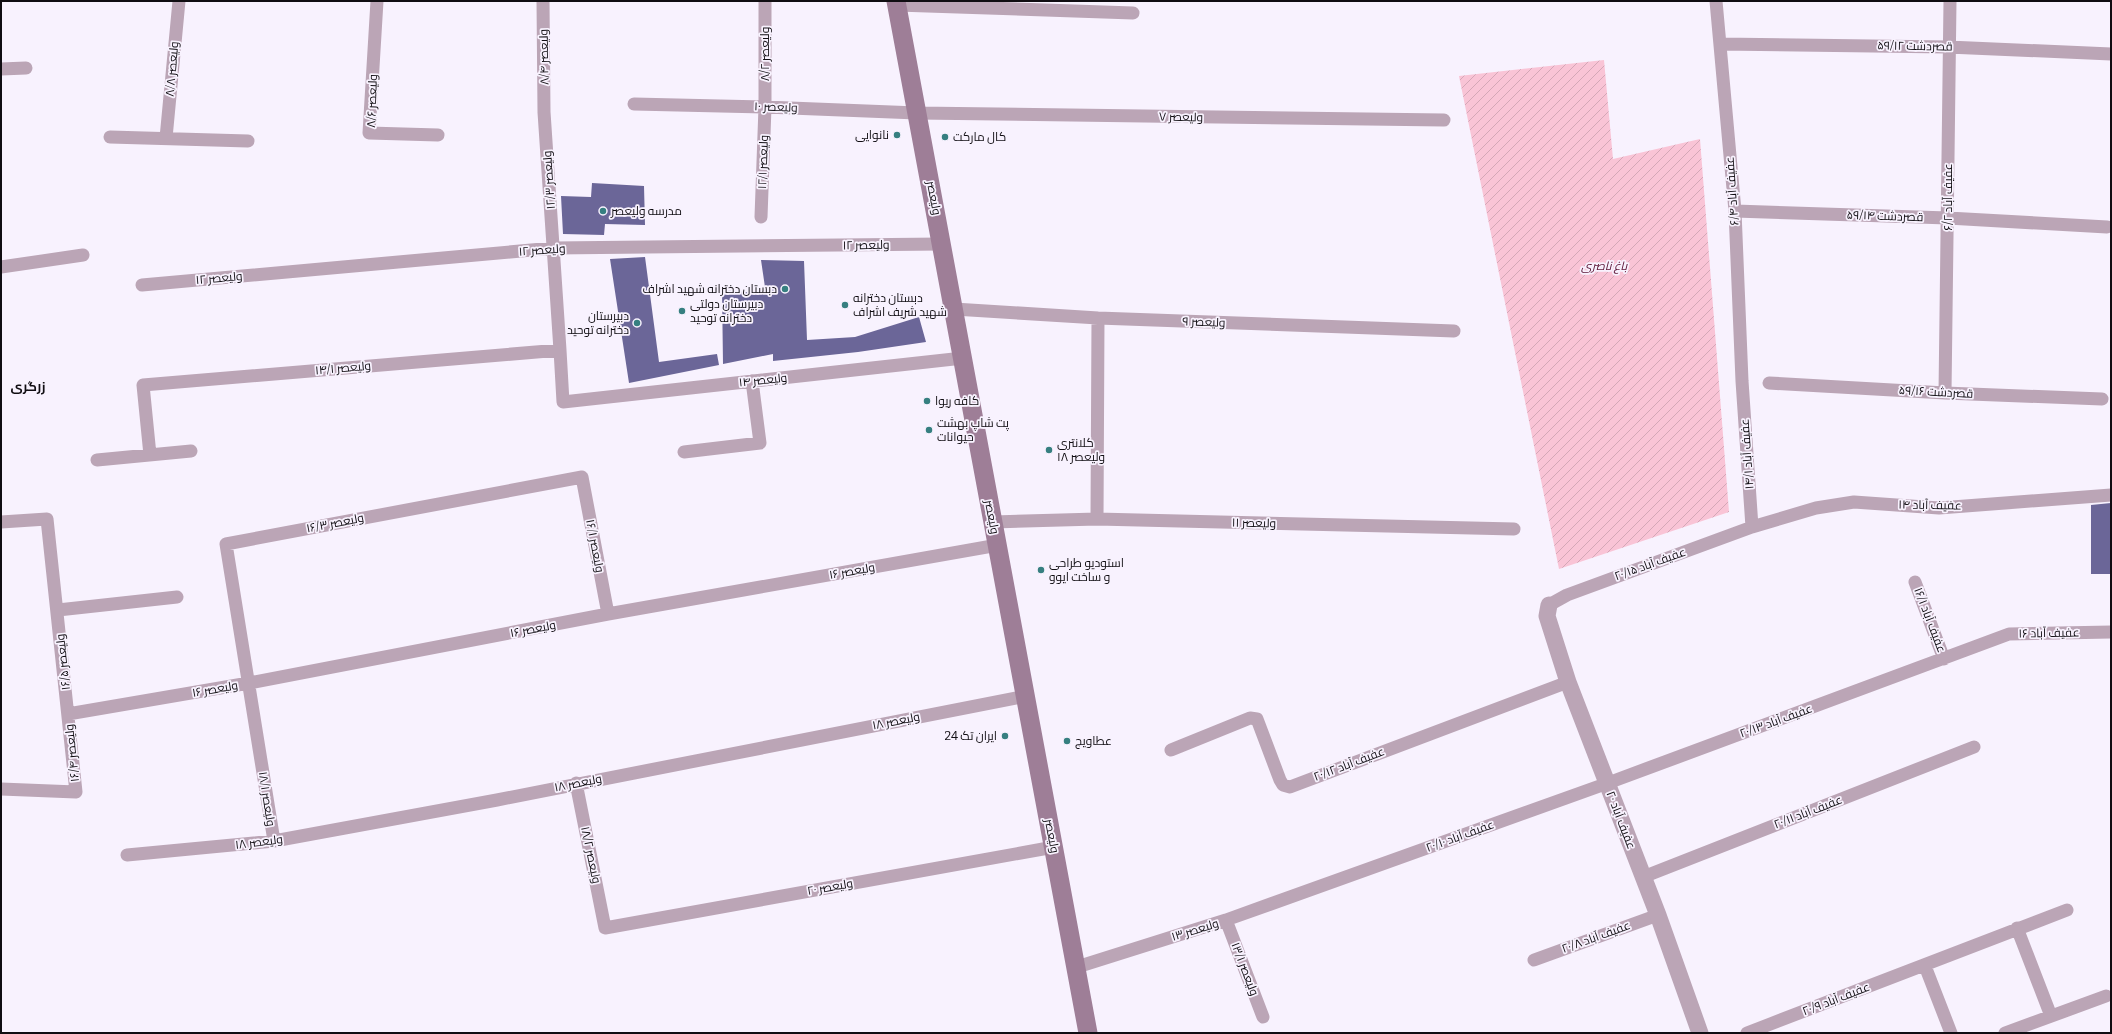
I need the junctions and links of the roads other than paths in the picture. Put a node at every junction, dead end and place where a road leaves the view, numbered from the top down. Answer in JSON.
{"nodes":[{"id":1,"x":179,"y":1,"type":"edge"},
{"id":2,"x":377,"y":1,"type":"edge"},
{"id":3,"x":543,"y":1,"type":"edge"},
{"id":4,"x":765,"y":1,"type":"edge"},
{"id":5,"x":1716,"y":1,"type":"edge"},
{"id":6,"x":1950,"y":1,"type":"edge"},
{"id":7,"x":897,"y":3,"type":"edge"},
{"id":8,"x":1133,"y":13,"type":"dead end"},
{"id":9,"x":1720,"y":44,"type":"junction"},
{"id":10,"x":1948,"y":47,"type":"junction"},
{"id":11,"x":2111,"y":54,"type":"edge"},
{"id":12,"x":1,"y":68,"type":"edge"},
{"id":13,"x":26,"y":68,"type":"dead end"},
{"id":14,"x":634,"y":104,"type":"dead end"},
{"id":15,"x":765,"y":107,"type":"junction"},
{"id":16,"x":544,"y":112,"type":"joint"},
{"id":17,"x":917,"y":113,"type":"junction"},
{"id":18,"x":1444,"y":120,"type":"dead end"},
{"id":19,"x":438,"y":135,"type":"dead end"},
{"id":20,"x":110,"y":137,"type":"dead end"},
{"id":21,"x":166,"y":138,"type":"junction"},
{"id":22,"x":248,"y":141,"type":"dead end"},
{"id":23,"x":1735,"y":211,"type":"junction"},
{"id":24,"x":761,"y":217,"type":"dead end"},
{"id":25,"x":1948,"y":218,"type":"junction"},
{"id":26,"x":2107,"y":227,"type":"dead end"},
{"id":27,"x":942,"y":244,"type":"junction"},
{"id":28,"x":554,"y":248,"type":"junction"},
{"id":29,"x":84,"y":255,"type":"dead end"},
{"id":30,"x":1,"y":267,"type":"edge"},
{"id":31,"x":142,"y":284,"type":"dead end"},
{"id":32,"x":954,"y":309,"type":"junction"},
{"id":33,"x":1098,"y":318,"type":"junction"},
{"id":34,"x":1454,"y":331,"type":"dead end"},
{"id":35,"x":560,"y":350,"type":"junction"},
{"id":36,"x":963,"y":358,"type":"junction"},
{"id":37,"x":752,"y":381,"type":"junction"},
{"id":38,"x":1742,"y":381,"type":"joint"},
{"id":39,"x":1769,"y":383,"type":"dead end"},
{"id":40,"x":1945,"y":393,"type":"junction"},
{"id":41,"x":2102,"y":399,"type":"dead end"},
{"id":42,"x":191,"y":451,"type":"dead end"},
{"id":43,"x":684,"y":452,"type":"dead end"},
{"id":44,"x":150,"y":455,"type":"junction"},
{"id":45,"x":97,"y":460,"type":"dead end"},
{"id":46,"x":582,"y":477,"type":"joint"},
{"id":47,"x":2111,"y":496,"type":"edge"},
{"id":48,"x":1097,"y":519,"type":"junction"},
{"id":49,"x":1,"y":522,"type":"edge"},
{"id":50,"x":994,"y":522,"type":"junction"},
{"id":51,"x":1752,"y":527,"type":"junction"},
{"id":52,"x":1514,"y":529,"type":"dead end"},
{"id":53,"x":998,"y":545,"type":"junction"},
{"id":54,"x":1915,"y":582,"type":"dead end"},
{"id":55,"x":177,"y":597,"type":"dead end"},
{"id":56,"x":1549,"y":605,"type":"joint"},
{"id":57,"x":58,"y":610,"type":"junction"},
{"id":58,"x":608,"y":614,"type":"junction"},
{"id":59,"x":2111,"y":632,"type":"edge"},
{"id":60,"x":1944,"y":659,"type":"junction"},
{"id":61,"x":1568,"y":682,"type":"junction"},
{"id":62,"x":249,"y":683,"type":"junction"},
{"id":63,"x":1026,"y":696,"type":"junction"},
{"id":64,"x":68,"y":714,"type":"junction"},
{"id":65,"x":1974,"y":747,"type":"dead end"},
{"id":66,"x":1170,"y":750,"type":"dead end"},
{"id":67,"x":576,"y":783,"type":"junction"},
{"id":68,"x":1608,"y":783,"type":"junction"},
{"id":69,"x":1,"y":789,"type":"edge"},
{"id":70,"x":274,"y":841,"type":"junction"},
{"id":71,"x":1054,"y":847,"type":"junction"},
{"id":72,"x":127,"y":855,"type":"dead end"},
{"id":73,"x":1643,"y":877,"type":"junction"},
{"id":74,"x":1312,"y":888,"type":"joint"},
{"id":75,"x":2067,"y":910,"type":"dead end"},
{"id":76,"x":1658,"y":915,"type":"junction"},
{"id":77,"x":1226,"y":920,"type":"junction"},
{"id":78,"x":605,"y":928,"type":"joint"},
{"id":79,"x":2017,"y":928,"type":"junction"},
{"id":80,"x":1534,"y":960,"type":"dead end"},
{"id":81,"x":1924,"y":966,"type":"junction"},
{"id":82,"x":1077,"y":968,"type":"junction"},
{"id":83,"x":2106,"y":996,"type":"dead end"},
{"id":84,"x":2051,"y":1016,"type":"junction"},
{"id":85,"x":1263,"y":1017,"type":"dead end"},
{"id":86,"x":1088,"y":1033,"type":"edge"},
{"id":87,"x":1700,"y":1033,"type":"edge"},
{"id":88,"x":1747,"y":1033,"type":"edge"},
{"id":89,"x":1951,"y":1033,"type":"edge"},
{"id":90,"x":2005,"y":1033,"type":"edge"}],
"edges":[{"from":1,"to":21,"type":"street","name":"۸/۸ ولیعصر"},
{"from":2,"to":19,"type":"street","name":"۸/۶ ولیعصر"},
{"from":3,"to":16,"type":"street","name":"۸/۴ ولیعصر"},
{"from":4,"to":15,"type":"street","name":"۸/۲ ولیعصر"},
{"from":5,"to":9,"type":"street","name":"عفیف آباد ۶/۴"},
{"from":6,"to":10,"type":"street","name":"عفیف آباد ۶/۲"},
{"from":7,"to":8,"type":"street"},
{"from":7,"to":17,"type":"main road","name":"ولیعصر"},
{"from":9,"to":10,"type":"street","name":"۵۹/۱۲ قصردشت"},
{"from":9,"to":23,"type":"street","name":"عفیف آباد ۶/۴"},
{"from":10,"to":11,"type":"street","name":"۵۹/۱۲ قصردشت"},
{"from":10,"to":25,"type":"street","name":"عفیف آباد ۶/۲"},
{"from":12,"to":13,"type":"street"},
{"from":14,"to":15,"type":"street","name":"۱۰ ولیعصر"},
{"from":15,"to":17,"type":"street","name":"۱۰ ولیعصر"},
{"from":15,"to":24,"type":"street","name":"۱۲/۱ ولیعصر"},
{"from":16,"to":28,"type":"street","name":"۱۲/۳ ولیعصر"},
{"from":17,"to":18,"type":"street","name":"۷ ولیعصر"},
{"from":17,"to":27,"type":"main road","name":"ولیعصر"},
{"from":20,"to":21,"type":"street"},
{"from":21,"to":22,"type":"street"},
{"from":23,"to":25,"type":"street","name":"۵۹/۱۴ قصردشت"},
{"from":23,"to":38,"type":"street","name":"عفیف آباد ۶/۴"},
{"from":25,"to":26,"type":"street","name":"۵۹/۱۴ قصردشت"},
{"from":25,"to":40,"type":"street","name":"عفیف آباد ۶/۲"},
{"from":27,"to":28,"type":"street","name":"۱۲ ولیعصر"},
{"from":27,"to":32,"type":"main road","name":"ولیعصر"},
{"from":28,"to":31,"type":"street","name":"۱۲ ولیعصر"},
{"from":28,"to":35,"type":"street","name":"۱۲/۳ ولیعصر"},
{"from":29,"to":30,"type":"street"},
{"from":32,"to":33,"type":"street","name":"۹ ولیعصر"},
{"from":32,"to":36,"type":"main road","name":"ولیعصر"},
{"from":33,"to":34,"type":"street","name":"۹ ولیعصر"},
{"from":33,"to":48,"type":"street"},
{"from":35,"to":37,"type":"street","name":"۱۴ ولیعصر"},
{"from":35,"to":44,"type":"street","name":"۱۴/۱ ولیعصر"},
{"from":36,"to":37,"type":"street","name":"۱۴ ولیعصر"},
{"from":36,"to":50,"type":"main road","name":"ولیعصر"},
{"from":37,"to":43,"type":"street"},
{"from":38,"to":51,"type":"street","name":"عفیف آباد ۱۴/۱"},
{"from":39,"to":40,"type":"street","name":"۵۹/۱۶ قصردشت"},
{"from":40,"to":41,"type":"street","name":"۵۹/۱۶ قصردشت"},
{"from":42,"to":44,"type":"street"},
{"from":44,"to":45,"type":"street"},
{"from":46,"to":58,"type":"street","name":"۱۶/۱ ولیعصر"},
{"from":46,"to":62,"type":"street","name":"۱۶/۳ ولیعصر"},
{"from":47,"to":51,"type":"street","name":"عفیف آباد ۱۴"},
{"from":48,"to":50,"type":"street","name":"۱۱ ولیعصر"},
{"from":48,"to":52,"type":"street","name":"۱۱ ولیعصر"},
{"from":49,"to":57,"type":"street","name":"۱۶/۵ ولیعصر"},
{"from":50,"to":53,"type":"main road","name":"ولیعصر"},
{"from":51,"to":56,"type":"street","name":"عفیف آباد ۲۰/۱۵"},
{"from":53,"to":58,"type":"street","name":"۱۶ ولیعصر"},
{"from":53,"to":63,"type":"main road","name":"ولیعصر"},
{"from":54,"to":60,"type":"street","name":"عفیف آباد ۱۶/۱"},
{"from":55,"to":57,"type":"street"},
{"from":56,"to":61,"type":"street","name":"عفیف آباد ۲۰"},
{"from":57,"to":64,"type":"street","name":"۱۶/۵ ولیعصر"},
{"from":58,"to":62,"type":"street","name":"۱۶ ولیعصر"},
{"from":59,"to":60,"type":"street","name":"عفیف آباد ۱۶"},
{"from":60,"to":68,"type":"street","name":"عفیف آباد ۲۰/۱۳"},
{"from":61,"to":66,"type":"street","name":"عفیف آباد ۲۰/۱۲"},
{"from":61,"to":68,"type":"street","name":"عفیف آباد ۲۰"},
{"from":62,"to":64,"type":"street","name":"۱۶ ولیعصر"},
{"from":62,"to":70,"type":"street","name":"۱۸/۱ ولیعصر"},
{"from":63,"to":67,"type":"street","name":"۱۸ ولیعصر"},
{"from":63,"to":71,"type":"main road","name":"ولیعصر"},
{"from":64,"to":69,"type":"street","name":"۱۶/۴ ولیعصر"},
{"from":65,"to":73,"type":"street","name":"عفیف آباد ۲۰/۱۱"},
{"from":67,"to":70,"type":"street","name":"۱۸ ولیعصر"},
{"from":67,"to":78,"type":"street","name":"۱۸/۲ ولیعصر"},
{"from":68,"to":73,"type":"street","name":"عفیف آباد ۲۰"},
{"from":68,"to":74,"type":"street","name":"عفیف آباد ۲۰/۱۰"},
{"from":70,"to":72,"type":"street","name":"۱۸ ولیعصر"},
{"from":71,"to":78,"type":"street","name":"۲۰ ولیعصر"},
{"from":71,"to":82,"type":"main road","name":"ولیعصر"},
{"from":73,"to":76,"type":"street","name":"عفیف آباد ۲۰"},
{"from":74,"to":77,"type":"street","name":"۱۳ ولیعصر"},
{"from":75,"to":79,"type":"street","name":"عفیف آباد ۲۰/۹"},
{"from":76,"to":80,"type":"street","name":"عفیف آباد ۲۰/۸"},
{"from":76,"to":87,"type":"street","name":"عفیف آباد ۲۰"},
{"from":77,"to":82,"type":"street","name":"۱۳ ولیعصر"},
{"from":77,"to":85,"type":"street","name":"۱۳/۱ ولیعصر"},
{"from":79,"to":81,"type":"street","name":"عفیف آباد ۲۰/۹"},
{"from":79,"to":84,"type":"street"},
{"from":81,"to":88,"type":"street","name":"عفیف آباد ۲۰/۹"},
{"from":81,"to":89,"type":"street"},
{"from":82,"to":86,"type":"main road","name":"ولیعصر"},
{"from":83,"to":84,"type":"street"},
{"from":84,"to":90,"type":"street"}]}
